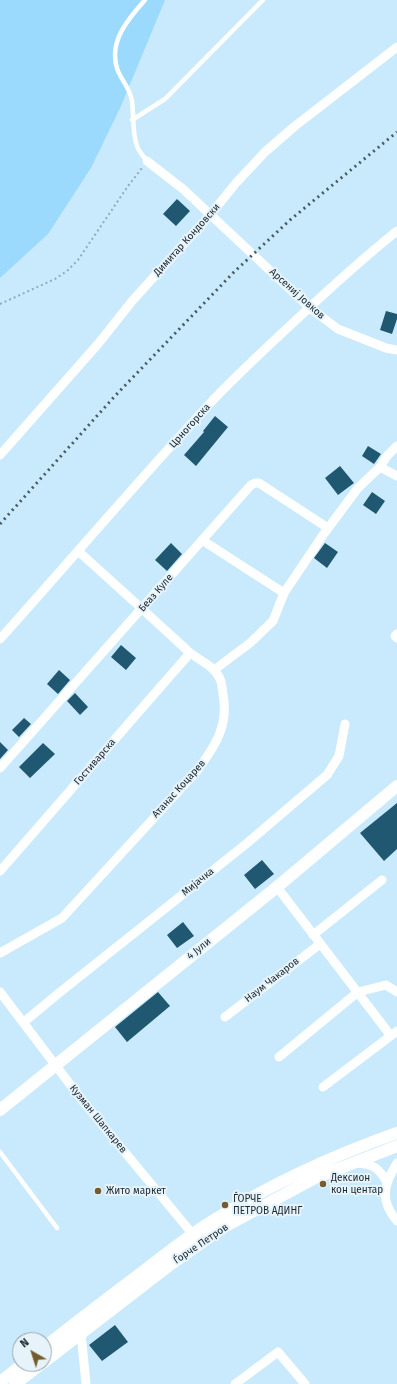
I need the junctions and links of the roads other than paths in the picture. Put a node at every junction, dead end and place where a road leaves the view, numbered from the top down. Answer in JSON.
{"nodes":[{"id":1,"x":144,"y":0,"type":"edge"},
{"id":2,"x":263,"y":0,"type":"edge"},
{"id":3,"x":397,"y":47,"type":"edge"},
{"id":4,"x":132,"y":120,"type":"junction"},
{"id":5,"x":148,"y":161,"type":"joint"},
{"id":6,"x":210,"y":215,"type":"junction"},
{"id":7,"x":397,"y":231,"type":"edge"},
{"id":8,"x":310,"y":308,"type":"junction"},
{"id":9,"x":397,"y":350,"type":"edge"},
{"id":10,"x":397,"y":446,"type":"edge"},
{"id":11,"x":0,"y":455,"type":"edge"},
{"id":12,"x":380,"y":467,"type":"junction"},
{"id":13,"x":397,"y":476,"type":"edge"},
{"id":14,"x":328,"y":528,"type":"junction"},
{"id":15,"x":202,"y":540,"type":"junction"},
{"id":16,"x":78,"y":551,"type":"junction"},
{"id":17,"x":284,"y":593,"type":"junction"},
{"id":18,"x":142,"y":608,"type":"junction"},
{"id":19,"x":0,"y":639,"type":"edge"},
{"id":20,"x":190,"y":652,"type":"junction"},
{"id":21,"x":214,"y":670,"type":"junction"},
{"id":22,"x":345,"y":724,"type":"dead end"},
{"id":23,"x":0,"y":768,"type":"edge"},
{"id":24,"x":397,"y":787,"type":"edge"},
{"id":25,"x":0,"y":871,"type":"edge"},
{"id":26,"x":382,"y":880,"type":"dead end"},
{"id":27,"x":277,"y":887,"type":"junction"},
{"id":28,"x":313,"y":935,"type":"junction"},
{"id":29,"x":320,"y":944,"type":"junction"},
{"id":30,"x":0,"y":953,"type":"edge"},
{"id":31,"x":0,"y":992,"type":"edge"},
{"id":32,"x":358,"y":992,"type":"junction"},
{"id":33,"x":397,"y":992,"type":"edge"},
{"id":34,"x":225,"y":1017,"type":"dead end"},
{"id":35,"x":24,"y":1022,"type":"junction"},
{"id":36,"x":394,"y":1033,"type":"edge"},
{"id":37,"x":279,"y":1057,"type":"dead end"},
{"id":38,"x":55,"y":1065,"type":"junction"},
{"id":39,"x":323,"y":1087,"type":"dead end"},
{"id":40,"x":0,"y":1110,"type":"edge"},
{"id":41,"x":397,"y":1133,"type":"edge"},
{"id":42,"x":397,"y":1146,"type":"edge"},
{"id":43,"x":0,"y":1152,"type":"edge"},
{"id":44,"x":354,"y":1163,"type":"junction"},
{"id":45,"x":397,"y":1163,"type":"edge"},
{"id":46,"x":387,"y":1182,"type":"junction"},
{"id":47,"x":397,"y":1220,"type":"edge"},
{"id":48,"x":57,"y":1228,"type":"dead end"},
{"id":49,"x":197,"y":1238,"type":"junction"},
{"id":50,"x":81,"y":1333,"type":"junction"},
{"id":51,"x":52,"y":1342,"type":"edge"},
{"id":52,"x":52,"y":1356,"type":"edge"},
{"id":53,"x":13,"y":1372,"type":"edge"},
{"id":54,"x":31,"y":1372,"type":"edge"},
{"id":55,"x":0,"y":1382,"type":"edge"},
{"id":56,"x":15,"y":1384,"type":"edge"},
{"id":57,"x":86,"y":1384,"type":"edge"},
{"id":58,"x":235,"y":1384,"type":"edge"},
{"id":59,"x":305,"y":1384,"type":"edge"}],
"edges":[{"from":1,"to":4,"type":"lane"},
{"from":2,"to":4,"type":"lane"},
{"from":3,"to":6,"type":"street","name":"Димитар Кондовски"},
{"from":4,"to":5,"type":"lane"},
{"from":5,"to":6,"type":"street","name":"Арсениј Јовков"},
{"from":6,"to":8,"type":"street","name":"Арсениј Јовков"},
{"from":6,"to":11,"type":"street","name":"Димитар Кондовски"},
{"from":7,"to":8,"type":"street","name":"Црногорска"},
{"from":8,"to":9,"type":"street","name":"Арсениј Јовков"},
{"from":8,"to":16,"type":"street","name":"Црногорска"},
{"from":10,"to":12,"type":"street"},
{"from":12,"to":13,"type":"street"},
{"from":12,"to":14,"type":"street"},
{"from":14,"to":15,"type":"street","name":"Беаз Куле"},
{"from":14,"to":17,"type":"street"},
{"from":15,"to":17,"type":"street"},
{"from":15,"to":18,"type":"street","name":"Беаз Куле"},
{"from":16,"to":18,"type":"street","name":"Атанас Коцарев"},
{"from":16,"to":19,"type":"street","name":"Црногорска"},
{"from":17,"to":21,"type":"street"},
{"from":18,"to":20,"type":"street","name":"Атанас Коцарев"},
{"from":18,"to":23,"type":"street","name":"Беаз Куле"},
{"from":20,"to":21,"type":"street","name":"Атанас Коцарев"},
{"from":20,"to":25,"type":"street","name":"Гостиварска"},
{"from":21,"to":30,"type":"street","name":"Атанас Коцарев"},
{"from":22,"to":35,"type":"street","name":"Мијачка"},
{"from":24,"to":27,"type":"street","name":"4 Јули"},
{"from":26,"to":28,"type":"street"},
{"from":27,"to":28,"type":"street"},
{"from":27,"to":38,"type":"street","name":"4 Јули"},
{"from":28,"to":29,"type":"street"},
{"from":29,"to":32,"type":"street"},
{"from":29,"to":34,"type":"street","name":"Наум Чакаров"},
{"from":31,"to":35,"type":"street","name":"Кузман Шапкарев"},
{"from":32,"to":33,"type":"street"},
{"from":32,"to":36,"type":"street"},
{"from":32,"to":37,"type":"street"},
{"from":35,"to":38,"type":"street","name":"Кузман Шапкарев"},
{"from":36,"to":39,"type":"street"},
{"from":38,"to":40,"type":"street","name":"4 Јули"},
{"from":38,"to":49,"type":"street","name":"Кузман Шапкарев"},
{"from":41,"to":49,"type":"street","name":"Ѓорче Петров"},
{"from":42,"to":44,"type":"street","name":"Ѓорче Петров"},
{"from":43,"to":48,"type":"lane"},
{"from":44,"to":46,"type":"street"},
{"from":44,"to":49,"type":"street","name":"Ѓорче Петров"},
{"from":45,"to":46,"type":"street"},
{"from":46,"to":47,"type":"street"},
{"from":49,"to":50,"type":"street","name":"Ѓорче Петров"},
{"from":49,"to":51,"type":"street","name":"Ѓорче Петров"},
{"from":50,"to":52,"type":"street","name":"Ѓорче Петров"},
{"from":50,"to":57,"type":"street"},
{"from":53,"to":55,"type":"street"},
{"from":54,"to":56,"type":"street"},
{"from":58,"to":59,"type":"street"}]}
